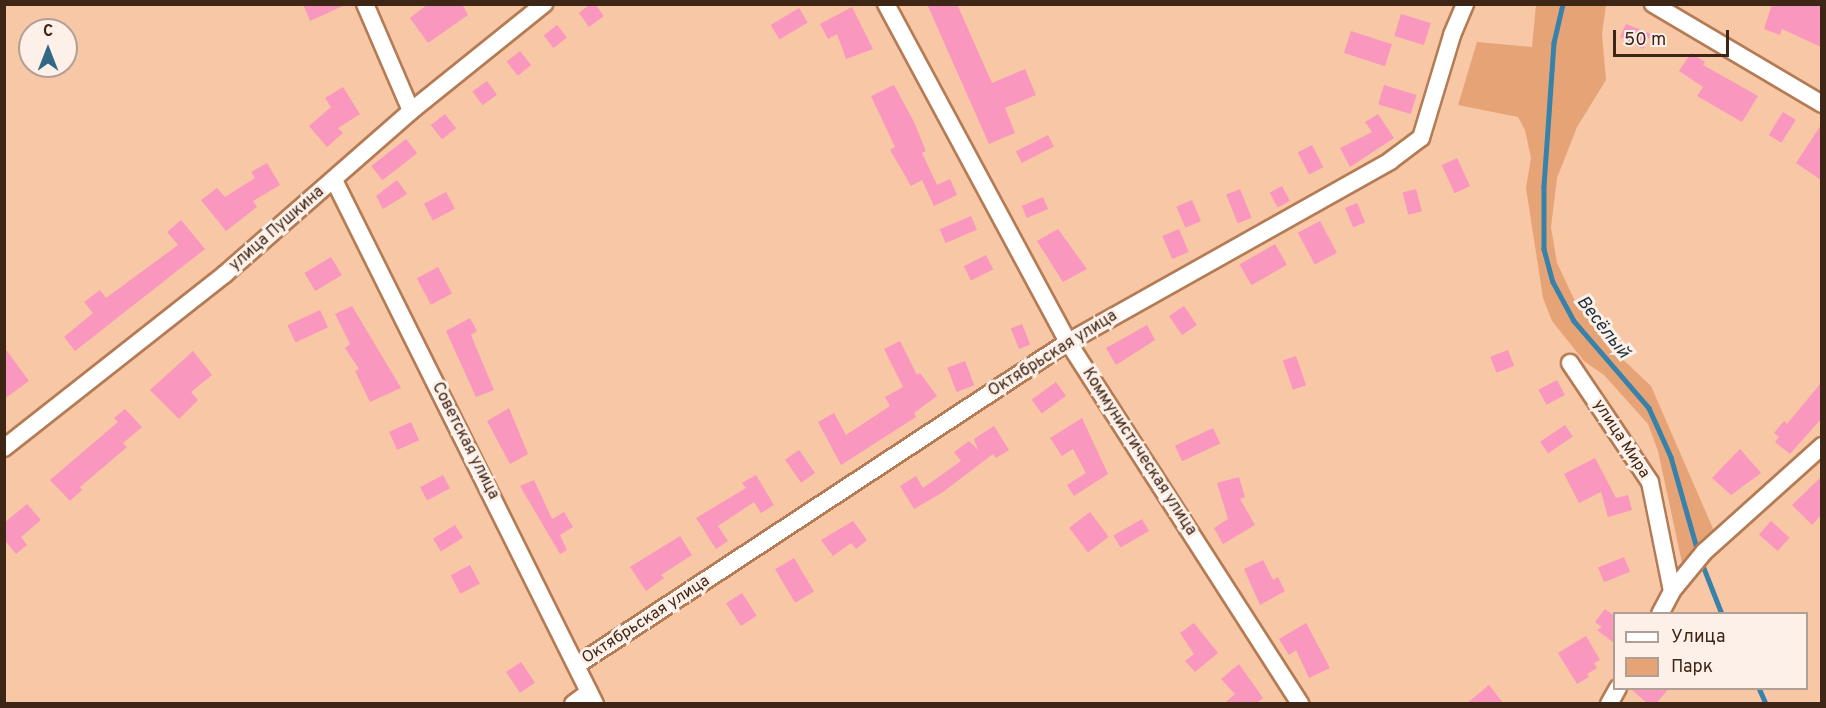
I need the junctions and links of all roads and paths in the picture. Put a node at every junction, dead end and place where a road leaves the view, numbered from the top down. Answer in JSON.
{"nodes":[{"id":1,"x":365,"y":4,"type":"edge"},
{"id":2,"x":544,"y":4,"type":"edge"},
{"id":3,"x":886,"y":4,"type":"edge"},
{"id":4,"x":1465,"y":4,"type":"edge"},
{"id":5,"x":1653,"y":4,"type":"edge"},
{"id":6,"x":1821,"y":104,"type":"edge"},
{"id":7,"x":411,"y":111,"type":"junction"},
{"id":8,"x":334,"y":180,"type":"junction"},
{"id":9,"x":1068,"y":342,"type":"junction"},
{"id":10,"x":1570,"y":363,"type":"dead end"},
{"id":11,"x":1821,"y":446,"type":"edge"},
{"id":12,"x":4,"y":448,"type":"edge"},
{"id":13,"x":1672,"y":591,"type":"junction"},
{"id":14,"x":1661,"y":612,"type":"edge"},
{"id":15,"x":577,"y":665,"type":"junction"},
{"id":16,"x":1617,"y":690,"type":"edge"},
{"id":17,"x":592,"y":698,"type":"edge"},
{"id":18,"x":573,"y":704,"type":"edge"},
{"id":19,"x":1300,"y":704,"type":"edge"},
{"id":20,"x":1608,"y":704,"type":"edge"}],
"edges":[{"from":1,"to":7,"type":"street"},
{"from":2,"to":7,"type":"street","name":"улица Пушкина"},
{"from":3,"to":9,"type":"street","name":"Коммунистическая улица"},
{"from":4,"to":9,"type":"street","name":"Октябрьская улица"},
{"from":5,"to":6,"type":"street"},
{"from":7,"to":8,"type":"street","name":"улица Пушкина"},
{"from":8,"to":12,"type":"street","name":"улица Пушкина"},
{"from":8,"to":15,"type":"street","name":"Советская улица"},
{"from":9,"to":15,"type":"street","name":"Октябрьская улица"},
{"from":9,"to":19,"type":"street","name":"Коммунистическая улица"},
{"from":10,"to":13,"type":"street","name":"улица Мира"},
{"from":11,"to":13,"type":"street"},
{"from":13,"to":14,"type":"street"},
{"from":15,"to":17,"type":"street","name":"Советская улица"},
{"from":16,"to":20,"type":"street"},
{"from":17,"to":18,"type":"street","name":"Октябрьская улица"}]}
